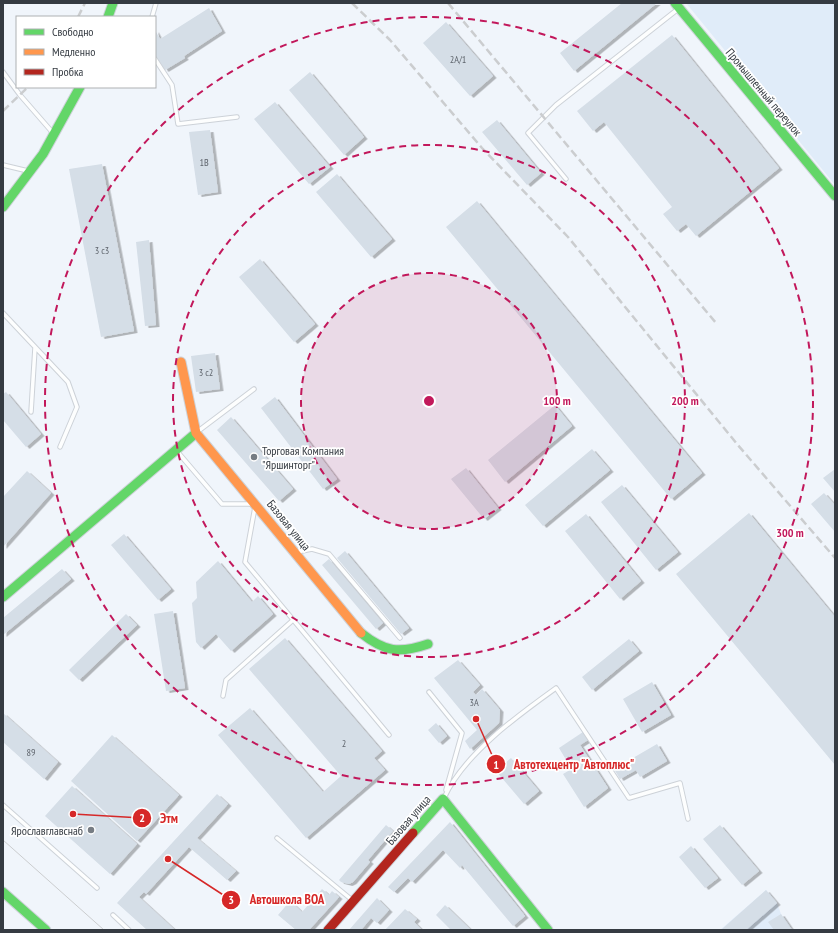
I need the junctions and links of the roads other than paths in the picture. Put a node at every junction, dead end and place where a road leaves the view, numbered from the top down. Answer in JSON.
{"nodes":[{"id":1,"x":113,"y":3,"type":"edge"},
{"id":2,"x":156,"y":3,"type":"edge"},
{"id":3,"x":677,"y":5,"type":"edge"},
{"id":4,"x":108,"y":16,"type":"edge"},
{"id":5,"x":152,"y":16,"type":"edge"},
{"id":6,"x":156,"y":61,"type":"edge"},
{"id":7,"x":3,"y":72,"type":"edge"},
{"id":8,"x":79,"y":88,"type":"edge"},
{"id":9,"x":237,"y":117,"type":"dead end"},
{"id":10,"x":55,"y":135,"type":"junction"},
{"id":11,"x":3,"y":166,"type":"edge"},
{"id":12,"x":31,"y":172,"type":"junction"},
{"id":13,"x":566,"y":179,"type":"dead end"},
{"id":14,"x":835,"y":196,"type":"edge"},
{"id":15,"x":3,"y":207,"type":"edge"},
{"id":16,"x":3,"y":313,"type":"edge"},
{"id":17,"x":35,"y":348,"type":"junction"},
{"id":18,"x":181,"y":362,"type":"dead end"},
{"id":19,"x":254,"y":389,"type":"dead end"},
{"id":20,"x":31,"y":412,"type":"dead end"},
{"id":21,"x":196,"y":433,"type":"junction"},
{"id":22,"x":60,"y":447,"type":"dead end"},
{"id":23,"x":175,"y":450,"type":"junction"},
{"id":24,"x":256,"y":504,"type":"junction"},
{"id":25,"x":296,"y":552,"type":"junction"},
{"id":26,"x":3,"y":597,"type":"edge"},
{"id":27,"x":292,"y":621,"type":"junction"},
{"id":28,"x":400,"y":638,"type":"dead end"},
{"id":29,"x":428,"y":644,"type":"dead end"},
{"id":30,"x":429,"y":692,"type":"dead end"},
{"id":31,"x":223,"y":696,"type":"dead end"},
{"id":32,"x":389,"y":735,"type":"dead end"},
{"id":33,"x":443,"y":798,"type":"junction"},
{"id":34,"x":3,"y":805,"type":"edge"},
{"id":35,"x":688,"y":819,"type":"dead end"},
{"id":36,"x":277,"y":838,"type":"dead end"},
{"id":37,"x":97,"y":888,"type":"dead end"},
{"id":38,"x":3,"y":892,"type":"edge"},
{"id":39,"x":353,"y":901,"type":"junction"},
{"id":40,"x":113,"y":916,"type":"dead end"},
{"id":41,"x":46,"y":930,"type":"edge"},
{"id":42,"x":129,"y":930,"type":"edge"},
{"id":43,"x":328,"y":930,"type":"edge"},
{"id":44,"x":548,"y":930,"type":"edge"}],
"edges":[{"from":1,"to":4,"type":"street"},
{"from":2,"to":5,"type":"lane"},
{"from":3,"to":13,"type":"lane"},
{"from":3,"to":14,"type":"street","name":"Промышленный переулок"},
{"from":6,"to":9,"type":"lane"},
{"from":7,"to":10,"type":"lane"},
{"from":8,"to":10,"type":"street"},
{"from":10,"to":12,"type":"street"},
{"from":11,"to":12,"type":"lane"},
{"from":12,"to":15,"type":"street"},
{"from":16,"to":17,"type":"lane"},
{"from":17,"to":20,"type":"lane"},
{"from":17,"to":22,"type":"lane"},
{"from":18,"to":21,"type":"street","name":"Базовая улица"},
{"from":19,"to":21,"type":"lane"},
{"from":21,"to":23,"type":"street"},
{"from":21,"to":24,"type":"street","name":"Базовая улица"},
{"from":23,"to":24,"type":"lane"},
{"from":23,"to":26,"type":"street"},
{"from":24,"to":25,"type":"street","name":"Базовая улица"},
{"from":24,"to":27,"type":"lane"},
{"from":25,"to":28,"type":"lane"},
{"from":25,"to":29,"type":"street","name":"Базовая улица"},
{"from":27,"to":31,"type":"lane"},
{"from":27,"to":32,"type":"lane"},
{"from":30,"to":33,"type":"lane"},
{"from":33,"to":35,"type":"lane"},
{"from":33,"to":39,"type":"street","name":"Базовая улица"},
{"from":33,"to":44,"type":"street","name":"Базовая улица"},
{"from":34,"to":37,"type":"lane"},
{"from":36,"to":39,"type":"lane"},
{"from":38,"to":41,"type":"street"},
{"from":39,"to":43,"type":"street","name":"Базовая улица"},
{"from":40,"to":42,"type":"lane"}]}
